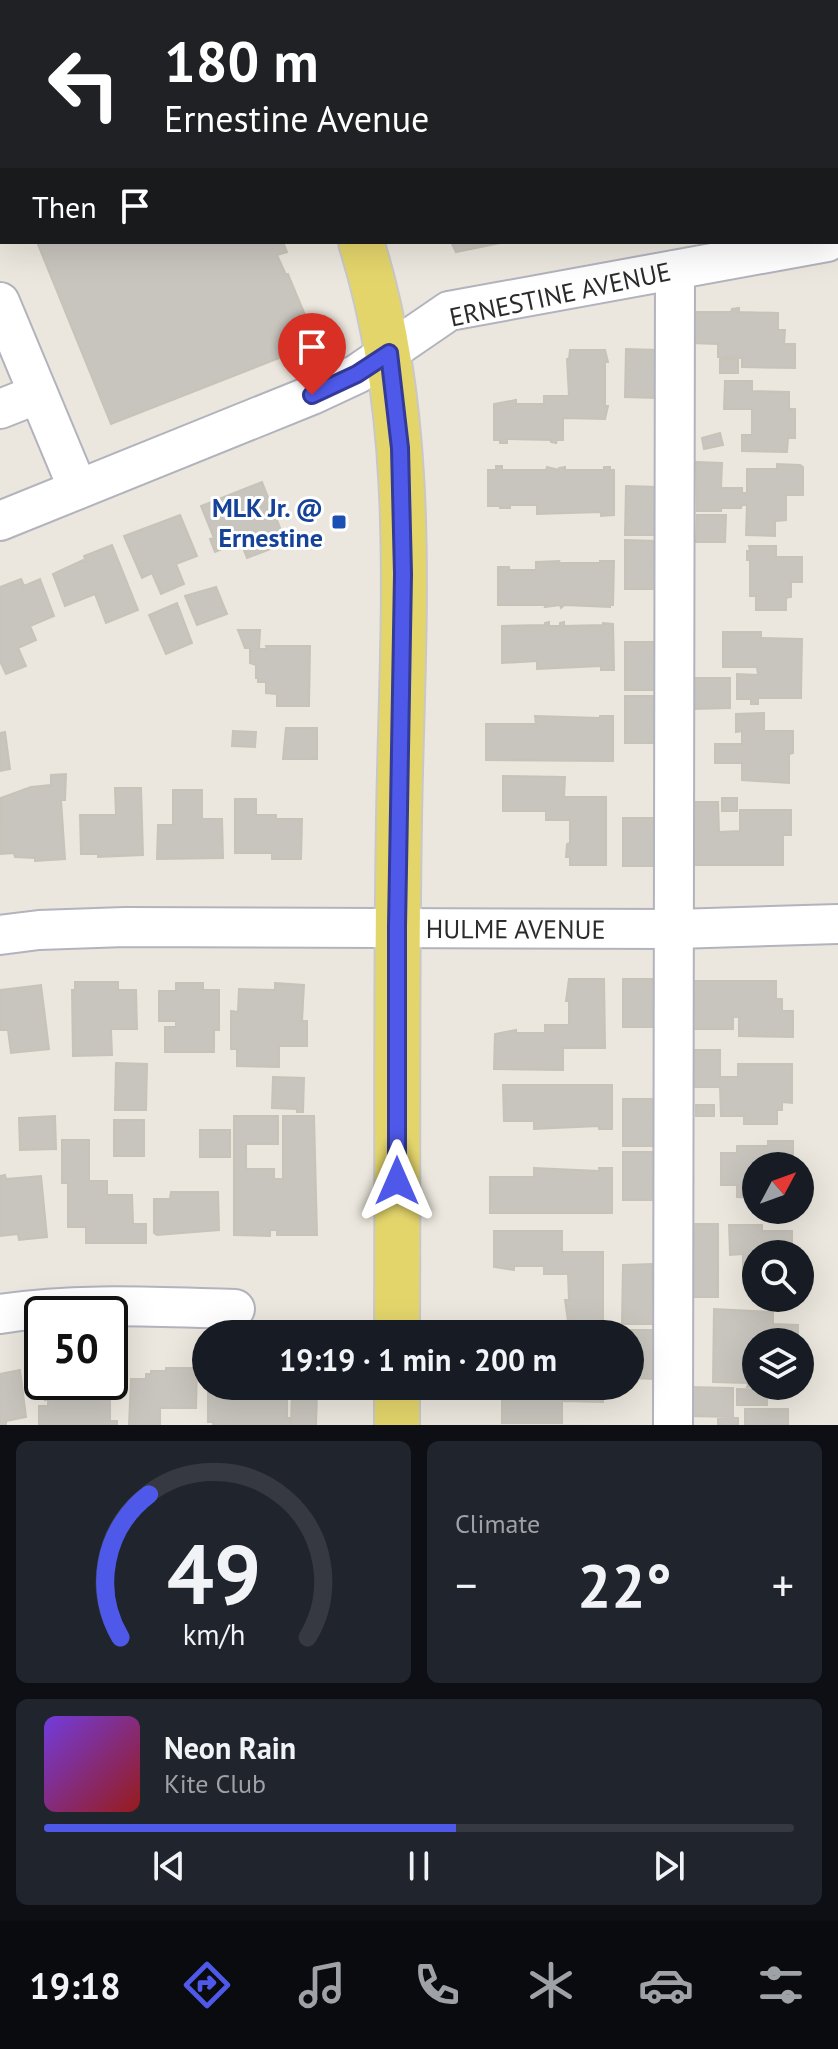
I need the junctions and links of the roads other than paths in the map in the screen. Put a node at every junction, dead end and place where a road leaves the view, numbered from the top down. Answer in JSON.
{"nodes":[{"id":1,"x":362,"y":244,"type":"edge"},
{"id":2,"x":816,"y":244,"type":"edge"},
{"id":3,"x":675,"y":270,"type":"junction"},
{"id":4,"x":0,"y":302,"type":"edge"},
{"id":5,"x":389,"y":353,"type":"junction"},
{"id":6,"x":38,"y":394,"type":"junction"},
{"id":7,"x":0,"y":409,"type":"edge"},
{"id":8,"x":78,"y":489,"type":"junction"},
{"id":9,"x":0,"y":521,"type":"edge"},
{"id":10,"x":838,"y":924,"type":"edge"},
{"id":11,"x":397,"y":927,"type":"junction"},
{"id":12,"x":676,"y":929,"type":"junction"},
{"id":13,"x":0,"y":935,"type":"edge"},
{"id":14,"x":235,"y":1309,"type":"dead end"},
{"id":15,"x":0,"y":1314,"type":"edge"},
{"id":16,"x":397,"y":1320,"type":"edge"},
{"id":17,"x":397,"y":1400,"type":"edge"},
{"id":18,"x":397,"y":1425,"type":"edge"},
{"id":19,"x":673,"y":1425,"type":"edge"}],
"edges":[{"from":1,"to":5,"type":"main road"},
{"from":2,"to":3,"type":"street","name":"ERNESTINE AVENUE"},
{"from":3,"to":5,"type":"street","name":"ERNESTINE AVENUE"},
{"from":3,"to":12,"type":"street"},
{"from":4,"to":6,"type":"street"},
{"from":5,"to":8,"type":"street","name":"ERNESTINE AVENUE"},
{"from":5,"to":11,"type":"main road"},
{"from":6,"to":7,"type":"street"},
{"from":6,"to":8,"type":"street"},
{"from":8,"to":9,"type":"street","name":"ERNESTINE AVENUE"},
{"from":10,"to":12,"type":"street","name":"HULME AVENUE"},
{"from":11,"to":12,"type":"street","name":"HULME AVENUE"},
{"from":11,"to":13,"type":"street","name":"HULME AVENUE"},
{"from":11,"to":16,"type":"main road"},
{"from":12,"to":19,"type":"street"},
{"from":14,"to":15,"type":"street"},
{"from":17,"to":18,"type":"main road"}]}
